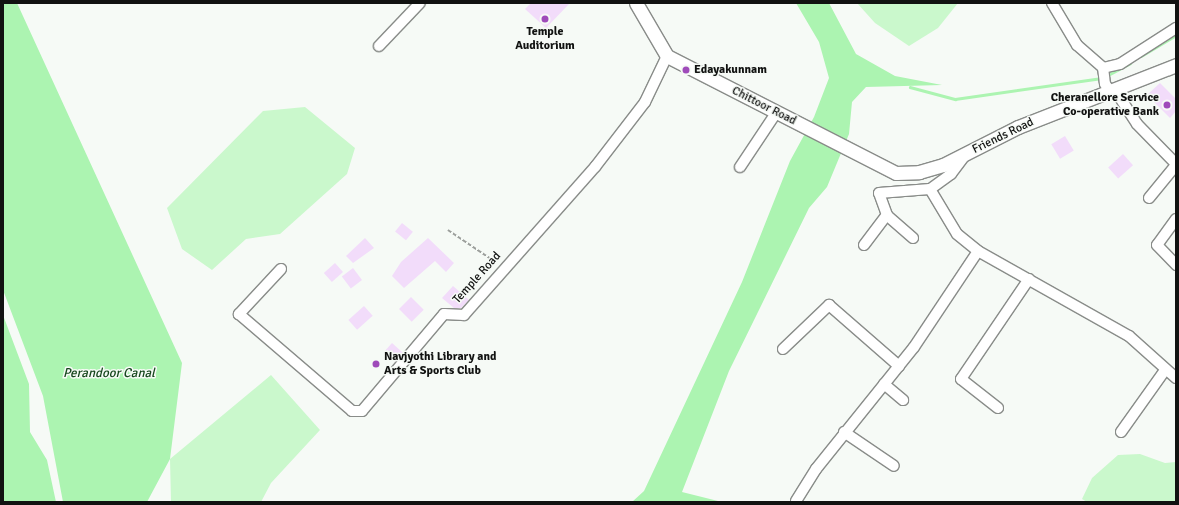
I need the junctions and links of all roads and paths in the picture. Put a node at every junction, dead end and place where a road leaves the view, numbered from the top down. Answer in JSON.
{"nodes":[{"id":1,"x":420,"y":3,"type":"edge"},
{"id":2,"x":636,"y":3,"type":"edge"},
{"id":3,"x":1052,"y":3,"type":"edge"},
{"id":4,"x":1176,"y":28,"type":"edge"},
{"id":5,"x":379,"y":46,"type":"dead end"},
{"id":6,"x":667,"y":56,"type":"junction"},
{"id":7,"x":1176,"y":64,"type":"edge"},
{"id":8,"x":1103,"y":70,"type":"junction"},
{"id":9,"x":1111,"y":88,"type":"junction"},
{"id":10,"x":776,"y":113,"type":"junction"},
{"id":11,"x":851,"y":151,"type":"joint"},
{"id":12,"x":966,"y":154,"type":"junction"},
{"id":13,"x":1176,"y":165,"type":"edge"},
{"id":14,"x":740,"y":167,"type":"dead end"},
{"id":15,"x":930,"y":188,"type":"junction"},
{"id":16,"x":1148,"y":198,"type":"dead end"},
{"id":17,"x":887,"y":215,"type":"junction"},
{"id":18,"x":1176,"y":219,"type":"edge"},
{"id":19,"x":448,"y":230,"type":"dead end"},
{"id":20,"x":913,"y":238,"type":"dead end"},
{"id":21,"x":864,"y":245,"type":"dead end"},
{"id":22,"x":978,"y":250,"type":"junction"},
{"id":23,"x":1176,"y":265,"type":"edge"},
{"id":24,"x":504,"y":267,"type":"junction"},
{"id":25,"x":281,"y":269,"type":"dead end"},
{"id":26,"x":1029,"y":279,"type":"junction"},
{"id":27,"x":783,"y":349,"type":"dead end"},
{"id":28,"x":900,"y":366,"type":"junction"},
{"id":29,"x":1165,"y":370,"type":"junction"},
{"id":30,"x":1176,"y":378,"type":"edge"},
{"id":31,"x":884,"y":384,"type":"junction"},
{"id":32,"x":903,"y":400,"type":"dead end"},
{"id":33,"x":998,"y":408,"type":"dead end"},
{"id":34,"x":844,"y":432,"type":"junction"},
{"id":35,"x":1121,"y":432,"type":"dead end"},
{"id":36,"x":894,"y":466,"type":"dead end"},
{"id":37,"x":796,"y":501,"type":"edge"}],
"edges":[{"from":1,"to":5,"type":"street"},
{"from":2,"to":6,"type":"main road"},
{"from":3,"to":8,"type":"street"},
{"from":4,"to":8,"type":"street"},
{"from":6,"to":10,"type":"main road","name":"Chittoor Road"},
{"from":6,"to":24,"type":"street","name":"Temple Road"},
{"from":7,"to":9,"type":"main road","name":"Friends Road"},
{"from":8,"to":9,"type":"street"},
{"from":9,"to":12,"type":"main road","name":"Friends Road"},
{"from":9,"to":13,"type":"street"},
{"from":10,"to":11,"type":"main road","name":"Chittoor Road"},
{"from":10,"to":14,"type":"street"},
{"from":11,"to":12,"type":"main road","name":"Friends Road"},
{"from":12,"to":15,"type":"street"},
{"from":13,"to":16,"type":"street"},
{"from":15,"to":17,"type":"street"},
{"from":15,"to":22,"type":"street"},
{"from":17,"to":20,"type":"street"},
{"from":17,"to":21,"type":"street"},
{"from":18,"to":23,"type":"street"},
{"from":19,"to":24,"type":"path"},
{"from":22,"to":26,"type":"street"},
{"from":22,"to":28,"type":"street"},
{"from":24,"to":25,"type":"street","name":"Temple Road"},
{"from":26,"to":29,"type":"street"},
{"from":26,"to":33,"type":"street"},
{"from":27,"to":28,"type":"street"},
{"from":28,"to":31,"type":"street"},
{"from":29,"to":30,"type":"street"},
{"from":29,"to":35,"type":"street"},
{"from":31,"to":32,"type":"street"},
{"from":31,"to":34,"type":"street"},
{"from":34,"to":36,"type":"street"},
{"from":34,"to":37,"type":"street"}]}
